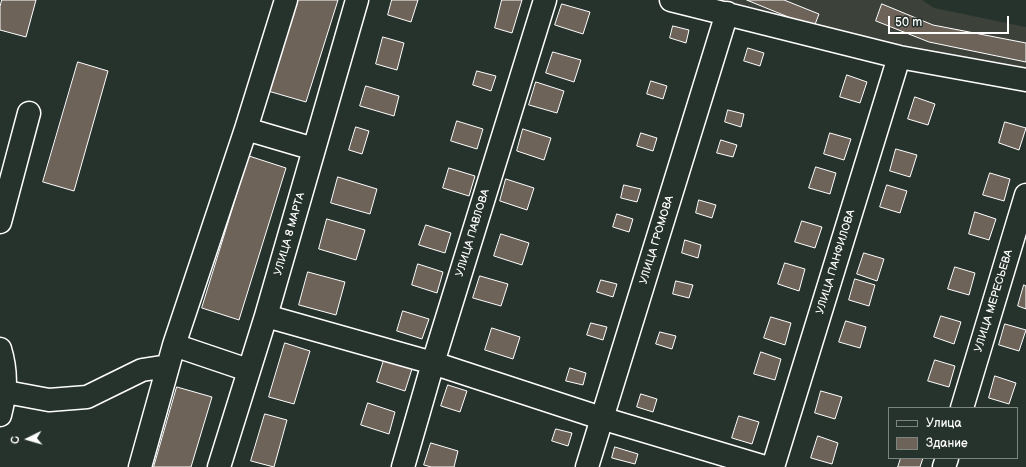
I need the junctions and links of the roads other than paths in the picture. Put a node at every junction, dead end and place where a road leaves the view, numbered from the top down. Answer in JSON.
{"nodes":[{"id":1,"x":286,"y":0,"type":"edge"},
{"id":2,"x":357,"y":0,"type":"edge"},
{"id":3,"x":545,"y":0,"type":"edge"},
{"id":4,"x":671,"y":0,"type":"edge"},
{"id":5,"x":727,"y":13,"type":"junction"},
{"id":6,"x":899,"y":57,"type":"junction"},
{"id":7,"x":1026,"y":80,"type":"edge"},
{"id":8,"x":29,"y":113,"type":"dead end"},
{"id":9,"x":246,"y":129,"type":"junction"},
{"id":10,"x":314,"y":148,"type":"junction"},
{"id":11,"x":1026,"y":195,"type":"edge"},
{"id":12,"x":0,"y":222,"type":"edge"},
{"id":13,"x":266,"y":316,"type":"junction"},
{"id":14,"x":0,"y":350,"type":"edge"},
{"id":15,"x":171,"y":355,"type":"junction"},
{"id":16,"x":433,"y":363,"type":"junction"},
{"id":17,"x":248,"y":370,"type":"junction"},
{"id":18,"x":6,"y":392,"type":"junction"},
{"id":19,"x":962,"y":407,"type":"edge"},
{"id":20,"x":0,"y":415,"type":"edge"},
{"id":21,"x":601,"y":418,"type":"junction"},
{"id":22,"x":140,"y":467,"type":"edge"},
{"id":23,"x":219,"y":467,"type":"edge"},
{"id":24,"x":403,"y":467,"type":"edge"},
{"id":25,"x":587,"y":467,"type":"edge"},
{"id":26,"x":765,"y":467,"type":"edge"},
{"id":27,"x":773,"y":467,"type":"edge"}],
"edges":[{"from":1,"to":9,"type":"street"},
{"from":2,"to":10,"type":"street","name":"УЛИЦА 8 МАРТА"},
{"from":3,"to":16,"type":"street","name":"УЛИЦА ПАВЛОВА"},
{"from":4,"to":5,"type":"street"},
{"from":5,"to":6,"type":"street"},
{"from":5,"to":21,"type":"street","name":"УЛИЦА ГРОМОВА"},
{"from":6,"to":7,"type":"street"},
{"from":6,"to":27,"type":"street","name":"УЛИЦА ПАНФИЛОВА"},
{"from":8,"to":12,"type":"street"},
{"from":9,"to":10,"type":"street"},
{"from":9,"to":15,"type":"street"},
{"from":10,"to":13,"type":"street","name":"УЛИЦА 8 МАРТА"},
{"from":11,"to":19,"type":"street","name":"УЛИЦА МЕРЕСЬЕВА"},
{"from":13,"to":16,"type":"street"},
{"from":13,"to":17,"type":"street","name":"УЛИЦА 8 МАРТА"},
{"from":14,"to":18,"type":"street"},
{"from":15,"to":17,"type":"street"},
{"from":15,"to":18,"type":"street"},
{"from":15,"to":22,"type":"street"},
{"from":16,"to":21,"type":"street"},
{"from":16,"to":24,"type":"street","name":"УЛИЦА ПАВЛОВА"},
{"from":17,"to":23,"type":"street","name":"УЛИЦА 8 МАРТА"},
{"from":18,"to":20,"type":"street"},
{"from":21,"to":25,"type":"street","name":"УЛИЦА ГРОМОВА"},
{"from":21,"to":26,"type":"street"}]}
